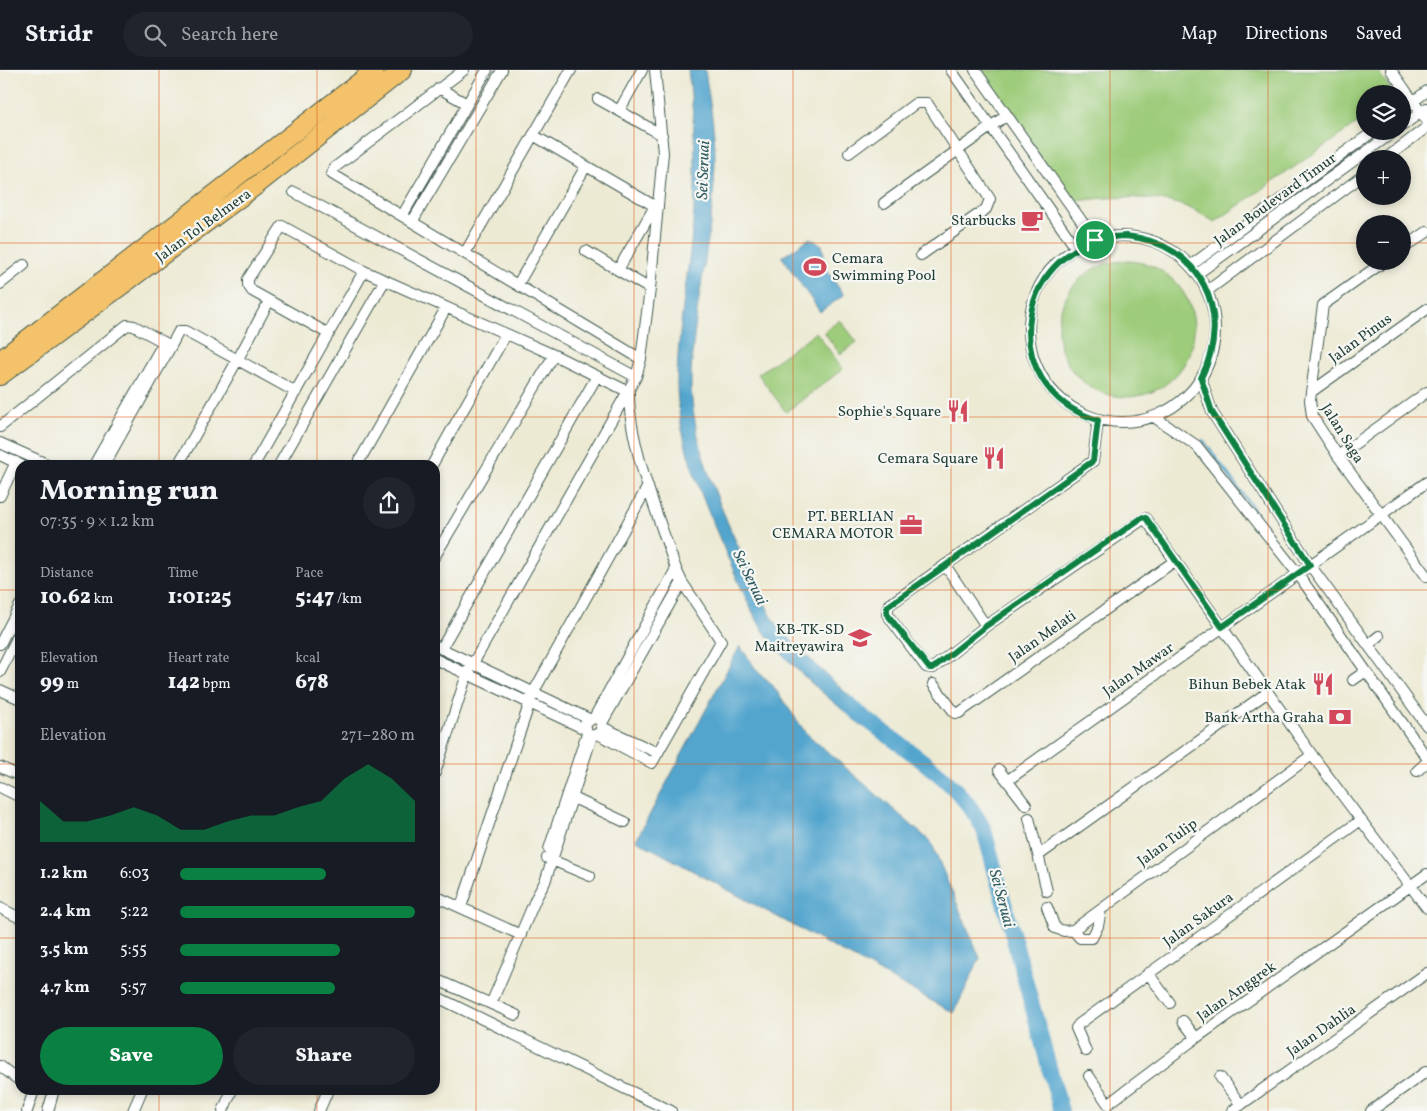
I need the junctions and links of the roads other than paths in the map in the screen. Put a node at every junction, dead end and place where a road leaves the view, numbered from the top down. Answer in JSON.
{"nodes":[{"id":1,"x":375,"y":70,"type":"edge"},
{"id":2,"x":404,"y":70,"type":"edge"},
{"id":3,"x":464,"y":70,"type":"edge"},
{"id":4,"x":487,"y":70,"type":"edge"},
{"id":5,"x":502,"y":70,"type":"edge"},
{"id":6,"x":571,"y":70,"type":"edge"},
{"id":7,"x":642,"y":70,"type":"edge"},
{"id":8,"x":655,"y":70,"type":"edge"},
{"id":9,"x":951,"y":70,"type":"edge"},
{"id":10,"x":975,"y":70,"type":"edge"},
{"id":11,"x":1391,"y":70,"type":"edge"},
{"id":12,"x":439,"y":88,"type":"junction"},
{"id":13,"x":1427,"y":91,"type":"edge"},
{"id":14,"x":598,"y":99,"type":"dead end"},
{"id":15,"x":1414,"y":102,"type":"junction"},
{"id":16,"x":467,"y":104,"type":"junction"},
{"id":17,"x":1411,"y":104,"type":"edge"},
{"id":18,"x":620,"y":111,"type":"junction"},
{"id":19,"x":1425,"y":114,"type":"edge"},
{"id":20,"x":1007,"y":115,"type":"junction"},
{"id":21,"x":1411,"y":121,"type":"edge"},
{"id":22,"x":992,"y":126,"type":"junction"},
{"id":23,"x":1427,"y":128,"type":"edge"},
{"id":24,"x":533,"y":135,"type":"junction"},
{"id":25,"x":662,"y":135,"type":"junction"},
{"id":26,"x":1362,"y":140,"type":"edge"},
{"id":27,"x":1383,"y":140,"type":"edge"},
{"id":28,"x":1397,"y":150,"type":"edge"},
{"id":29,"x":959,"y":151,"type":"junction"},
{"id":30,"x":849,"y":153,"type":"dead end"},
{"id":31,"x":586,"y":166,"type":"junction"},
{"id":32,"x":1356,"y":181,"type":"edge"},
{"id":33,"x":294,"y":192,"type":"dead end"},
{"id":34,"x":884,"y":204,"type":"dead end"},
{"id":35,"x":656,"y":207,"type":"junction"},
{"id":36,"x":402,"y":216,"type":"junction"},
{"id":37,"x":412,"y":222,"type":"junction"},
{"id":38,"x":1427,"y":232,"type":"edge"},
{"id":39,"x":1095,"y":240,"type":"junction"},
{"id":40,"x":1222,"y":242,"type":"junction"},
{"id":41,"x":1411,"y":243,"type":"edge"},
{"id":42,"x":1076,"y":248,"type":"junction"},
{"id":43,"x":1229,"y":251,"type":"junction"},
{"id":44,"x":586,"y":252,"type":"dead end"},
{"id":45,"x":465,"y":253,"type":"junction"},
{"id":46,"x":921,"y":255,"type":"dead end"},
{"id":47,"x":24,"y":265,"type":"dead end"},
{"id":48,"x":1239,"y":268,"type":"junction"},
{"id":49,"x":618,"y":270,"type":"junction"},
{"id":50,"x":1194,"y":270,"type":"junction"},
{"id":51,"x":1372,"y":270,"type":"edge"},
{"id":52,"x":364,"y":271,"type":"junction"},
{"id":53,"x":385,"y":280,"type":"junction"},
{"id":54,"x":0,"y":284,"type":"edge"},
{"id":55,"x":518,"y":284,"type":"junction"},
{"id":56,"x":650,"y":289,"type":"junction"},
{"id":57,"x":1207,"y":292,"type":"junction"},
{"id":58,"x":269,"y":301,"type":"junction"},
{"id":59,"x":446,"y":308,"type":"junction"},
{"id":60,"x":1427,"y":309,"type":"edge"},
{"id":61,"x":328,"y":334,"type":"junction"},
{"id":62,"x":506,"y":334,"type":"junction"},
{"id":63,"x":167,"y":344,"type":"junction"},
{"id":64,"x":554,"y":355,"type":"junction"},
{"id":65,"x":0,"y":360,"type":"edge"},
{"id":66,"x":238,"y":360,"type":"junction"},
{"id":67,"x":641,"y":360,"type":"junction"},
{"id":68,"x":0,"y":376,"type":"edge"},
{"id":69,"x":597,"y":376,"type":"junction"},
{"id":70,"x":636,"y":377,"type":"junction"},
{"id":71,"x":1201,"y":378,"type":"junction"},
{"id":72,"x":296,"y":392,"type":"junction"},
{"id":73,"x":629,"y":392,"type":"junction"},
{"id":74,"x":1311,"y":392,"type":"junction"},
{"id":75,"x":1427,"y":392,"type":"edge"},
{"id":76,"x":1154,"y":417,"type":"junction"},
{"id":77,"x":1098,"y":420,"type":"junction"},
{"id":78,"x":0,"y":427,"type":"edge"},
{"id":79,"x":0,"y":443,"type":"edge"},
{"id":80,"x":0,"y":455,"type":"edge"},
{"id":81,"x":1338,"y":456,"type":"junction"},
{"id":82,"x":38,"y":460,"type":"edge"},
{"id":83,"x":97,"y":460,"type":"edge"},
{"id":84,"x":107,"y":460,"type":"edge"},
{"id":85,"x":181,"y":460,"type":"edge"},
{"id":86,"x":257,"y":460,"type":"edge"},
{"id":87,"x":282,"y":460,"type":"edge"},
{"id":88,"x":360,"y":460,"type":"edge"},
{"id":89,"x":435,"y":460,"type":"edge"},
{"id":90,"x":15,"y":462,"type":"edge"},
{"id":91,"x":15,"y":471,"type":"edge"},
{"id":92,"x":1427,"y":482,"type":"edge"},
{"id":93,"x":648,"y":486,"type":"junction"},
{"id":94,"x":0,"y":496,"type":"edge"},
{"id":95,"x":1380,"y":514,"type":"junction"},
{"id":96,"x":440,"y":548,"type":"edge"},
{"id":97,"x":1176,"y":560,"type":"junction"},
{"id":98,"x":946,"y":565,"type":"junction"},
{"id":99,"x":1310,"y":565,"type":"junction"},
{"id":100,"x":676,"y":569,"type":"junction"},
{"id":101,"x":1298,"y":574,"type":"junction"},
{"id":102,"x":1427,"y":577,"type":"edge"},
{"id":103,"x":682,"y":582,"type":"junction"},
{"id":104,"x":15,"y":615,"type":"edge"},
{"id":105,"x":986,"y":626,"type":"junction"},
{"id":106,"x":1222,"y":627,"type":"junction"},
{"id":107,"x":1379,"y":636,"type":"dead end"},
{"id":108,"x":15,"y":642,"type":"edge"},
{"id":109,"x":0,"y":644,"type":"edge"},
{"id":110,"x":440,"y":644,"type":"edge"},
{"id":111,"x":1368,"y":645,"type":"junction"},
{"id":112,"x":440,"y":648,"type":"edge"},
{"id":113,"x":440,"y":661,"type":"edge"},
{"id":114,"x":472,"y":664,"type":"junction"},
{"id":115,"x":1366,"y":671,"type":"junction"},
{"id":116,"x":0,"y":672,"type":"edge"},
{"id":117,"x":467,"y":674,"type":"junction"},
{"id":118,"x":1354,"y":680,"type":"dead end"},
{"id":119,"x":932,"y":684,"type":"dead end"},
{"id":120,"x":0,"y":690,"type":"edge"},
{"id":121,"x":1268,"y":692,"type":"junction"},
{"id":122,"x":15,"y":697,"type":"edge"},
{"id":123,"x":531,"y":697,"type":"junction"},
{"id":124,"x":1427,"y":725,"type":"edge"},
{"id":125,"x":593,"y":727,"type":"junction"},
{"id":126,"x":1312,"y":755,"type":"junction"},
{"id":127,"x":440,"y":758,"type":"edge"},
{"id":128,"x":1427,"y":760,"type":"edge"},
{"id":129,"x":0,"y":767,"type":"edge"},
{"id":130,"x":999,"y":770,"type":"dead end"},
{"id":131,"x":1417,"y":771,"type":"dead end"},
{"id":132,"x":15,"y":774,"type":"edge"},
{"id":133,"x":1008,"y":780,"type":"junction"},
{"id":134,"x":0,"y":788,"type":"edge"},
{"id":135,"x":15,"y":795,"type":"edge"},
{"id":136,"x":569,"y":796,"type":"junction"},
{"id":137,"x":1026,"y":805,"type":"dead end"},
{"id":138,"x":1029,"y":818,"type":"dead end"},
{"id":139,"x":1360,"y":820,"type":"junction"},
{"id":140,"x":625,"y":822,"type":"dead end"},
{"id":141,"x":1039,"y":855,"type":"junction"},
{"id":142,"x":549,"y":858,"type":"junction"},
{"id":143,"x":1427,"y":874,"type":"edge"},
{"id":144,"x":590,"y":876,"type":"dead end"},
{"id":145,"x":1410,"y":886,"type":"junction"},
{"id":146,"x":1047,"y":891,"type":"dead end"},
{"id":147,"x":440,"y":898,"type":"edge"},
{"id":148,"x":461,"y":907,"type":"junction"},
{"id":149,"x":1047,"y":907,"type":"dead end"},
{"id":150,"x":0,"y":908,"type":"edge"},
{"id":151,"x":1427,"y":908,"type":"edge"},
{"id":152,"x":1101,"y":910,"type":"junction"},
{"id":153,"x":15,"y":916,"type":"edge"},
{"id":154,"x":1073,"y":930,"type":"junction"},
{"id":155,"x":521,"y":935,"type":"junction"},
{"id":156,"x":1148,"y":973,"type":"junction"},
{"id":157,"x":1427,"y":973,"type":"edge"},
{"id":158,"x":440,"y":981,"type":"edge"},
{"id":159,"x":440,"y":998,"type":"edge"},
{"id":160,"x":1170,"y":1003,"type":"dead end"},
{"id":161,"x":491,"y":1004,"type":"junction"},
{"id":162,"x":516,"y":1015,"type":"dead end"},
{"id":163,"x":1183,"y":1021,"type":"dead end"},
{"id":164,"x":1196,"y":1038,"type":"junction"},
{"id":165,"x":1086,"y":1051,"type":"dead end"},
{"id":166,"x":0,"y":1066,"type":"edge"},
{"id":167,"x":1427,"y":1071,"type":"edge"},
{"id":168,"x":1089,"y":1076,"type":"dead end"},
{"id":169,"x":15,"y":1077,"type":"edge"},
{"id":170,"x":1220,"y":1077,"type":"dead end"},
{"id":171,"x":32,"y":1095,"type":"edge"},
{"id":172,"x":35,"y":1095,"type":"edge"},
{"id":173,"x":52,"y":1095,"type":"edge"},
{"id":174,"x":140,"y":1095,"type":"edge"},
{"id":175,"x":230,"y":1095,"type":"edge"},
{"id":176,"x":326,"y":1095,"type":"edge"},
{"id":177,"x":1110,"y":1107,"type":"edge"},
{"id":178,"x":1237,"y":1108,"type":"edge"},
{"id":179,"x":48,"y":1109,"type":"edge"},
{"id":180,"x":27,"y":1111,"type":"edge"},
{"id":181,"x":133,"y":1111,"type":"edge"},
{"id":182,"x":222,"y":1111,"type":"edge"},
{"id":183,"x":319,"y":1111,"type":"edge"},
{"id":184,"x":672,"y":1111,"type":"edge"},
{"id":185,"x":1371,"y":1111,"type":"edge"}],
"edges":[{"from":1,"to":65,"type":"highway","name":"Jalan Tol Belmera"},
{"from":2,"to":68,"type":"highway","name":"Jalan Tol Belmera"},
{"from":3,"to":12,"type":"street"},
{"from":4,"to":16,"type":"street"},
{"from":5,"to":37,"type":"street"},
{"from":6,"to":24,"type":"street"},
{"from":7,"to":18,"type":"street"},
{"from":8,"to":25,"type":"street"},
{"from":9,"to":22,"type":"street"},
{"from":10,"to":20,"type":"street"},
{"from":11,"to":15,"type":"street"},
{"from":12,"to":16,"type":"street"},
{"from":12,"to":36,"type":"street"},
{"from":13,"to":15,"type":"street"},
{"from":14,"to":18,"type":"street"},
{"from":15,"to":17,"type":"street"},
{"from":15,"to":19,"type":"street"},
{"from":16,"to":36,"type":"street"},
{"from":18,"to":25,"type":"street"},
{"from":19,"to":21,"type":"street"},
{"from":20,"to":22,"type":"street"},
{"from":20,"to":39,"type":"street"},
{"from":22,"to":29,"type":"street"},
{"from":22,"to":42,"type":"street"},
{"from":23,"to":28,"type":"street"},
{"from":24,"to":31,"type":"street"},
{"from":24,"to":45,"type":"street"},
{"from":25,"to":35,"type":"street"},
{"from":26,"to":40,"type":"street","name":"Jalan Boulevard Timur"},
{"from":27,"to":43,"type":"street","name":"Jalan Boulevard Timur"},
{"from":29,"to":30,"type":"street"},
{"from":29,"to":34,"type":"street"},
{"from":29,"to":46,"type":"street"},
{"from":31,"to":35,"type":"street"},
{"from":31,"to":55,"type":"street"},
{"from":32,"to":48,"type":"street"},
{"from":33,"to":70,"type":"street"},
{"from":35,"to":49,"type":"street"},
{"from":35,"to":56,"type":"street"},
{"from":36,"to":37,"type":"street"},
{"from":37,"to":45,"type":"street"},
{"from":38,"to":41,"type":"street"},
{"from":39,"to":42,"type":"street"},
{"from":39,"to":50,"type":"street"},
{"from":40,"to":43,"type":"street"},
{"from":40,"to":50,"type":"street","name":"Jalan Boulevard Timur"},
{"from":42,"to":77,"type":"street"},
{"from":43,"to":48,"type":"street"},
{"from":43,"to":50,"type":"street","name":"Jalan Boulevard Timur"},
{"from":44,"to":49,"type":"street"},
{"from":45,"to":55,"type":"street"},
{"from":47,"to":54,"type":"street"},
{"from":48,"to":57,"type":"street"},
{"from":49,"to":56,"type":"street"},
{"from":50,"to":57,"type":"street"},
{"from":51,"to":74,"type":"street","name":"Jalan Saga"},
{"from":52,"to":53,"type":"street"},
{"from":52,"to":58,"type":"street"},
{"from":52,"to":61,"type":"street"},
{"from":53,"to":59,"type":"street"},
{"from":53,"to":87,"type":"street"},
{"from":55,"to":67,"type":"street"},
{"from":56,"to":67,"type":"street"},
{"from":57,"to":71,"type":"street"},
{"from":58,"to":61,"type":"street"},
{"from":58,"to":66,"type":"street"},
{"from":59,"to":62,"type":"street"},
{"from":59,"to":88,"type":"street"},
{"from":60,"to":74,"type":"street","name":"Jalan Pinus"},
{"from":61,"to":72,"type":"street"},
{"from":62,"to":64,"type":"street"},
{"from":62,"to":89,"type":"street"},
{"from":63,"to":66,"type":"street"},
{"from":63,"to":78,"type":"street"},
{"from":63,"to":83,"type":"street"},
{"from":63,"to":84,"type":"street"},
{"from":64,"to":69,"type":"street"},
{"from":64,"to":96,"type":"street"},
{"from":66,"to":72,"type":"street"},
{"from":66,"to":85,"type":"street"},
{"from":67,"to":70,"type":"street"},
{"from":69,"to":73,"type":"street"},
{"from":69,"to":110,"type":"street"},
{"from":70,"to":73,"type":"street"},
{"from":71,"to":76,"type":"street"},
{"from":71,"to":99,"type":"street"},
{"from":72,"to":86,"type":"street"},
{"from":73,"to":93,"type":"street"},
{"from":73,"to":114,"type":"street"},
{"from":74,"to":81,"type":"street","name":"Jalan Saga"},
{"from":75,"to":81,"type":"street"},
{"from":76,"to":77,"type":"street"},
{"from":76,"to":101,"type":"street"},
{"from":77,"to":98,"type":"street"},
{"from":79,"to":82,"type":"street"},
{"from":80,"to":90,"type":"street"},
{"from":81,"to":95,"type":"street","name":"Jalan Saga"},
{"from":91,"to":94,"type":"street"},
{"from":92,"to":95,"type":"street","name":"Jalan Mawar"},
{"from":93,"to":100,"type":"street"},
{"from":93,"to":123,"type":"street"},
{"from":95,"to":99,"type":"street","name":"Jalan Mawar"},
{"from":95,"to":102,"type":"street","name":"Jalan Saga"},
{"from":97,"to":105,"type":"street"},
{"from":97,"to":106,"type":"street"},
{"from":97,"to":119,"type":"street","name":"Jalan Melati"},
{"from":98,"to":105,"type":"street"},
{"from":98,"to":105,"type":"street"},
{"from":99,"to":101,"type":"street","name":"Jalan Mawar"},
{"from":99,"to":111,"type":"street"},
{"from":100,"to":103,"type":"street"},
{"from":100,"to":125,"type":"street"},
{"from":101,"to":106,"type":"street","name":"Jalan Mawar"},
{"from":101,"to":115,"type":"street"},
{"from":103,"to":125,"type":"street"},
{"from":103,"to":125,"type":"street"},
{"from":104,"to":109,"type":"street"},
{"from":106,"to":121,"type":"street"},
{"from":106,"to":133,"type":"street","name":"Jalan Mawar"},
{"from":107,"to":111,"type":"street"},
{"from":108,"to":116,"type":"street"},
{"from":111,"to":124,"type":"street"},
{"from":112,"to":114,"type":"street"},
{"from":113,"to":117,"type":"street"},
{"from":114,"to":117,"type":"street"},
{"from":114,"to":123,"type":"street"},
{"from":115,"to":118,"type":"street"},
{"from":115,"to":128,"type":"street"},
{"from":117,"to":123,"type":"street"},
{"from":117,"to":127,"type":"street"},
{"from":120,"to":122,"type":"street"},
{"from":121,"to":126,"type":"street"},
{"from":121,"to":141,"type":"street"},
{"from":123,"to":125,"type":"street"},
{"from":123,"to":148,"type":"street"},
{"from":125,"to":136,"type":"street"},
{"from":126,"to":139,"type":"street"},
{"from":126,"to":152,"type":"street","name":"Jalan Tulip"},
{"from":128,"to":131,"type":"street"},
{"from":129,"to":132,"type":"street"},
{"from":130,"to":133,"type":"street"},
{"from":133,"to":137,"type":"street"},
{"from":134,"to":135,"type":"street"},
{"from":136,"to":140,"type":"street"},
{"from":136,"to":142,"type":"street"},
{"from":138,"to":141,"type":"street"},
{"from":139,"to":145,"type":"street"},
{"from":139,"to":156,"type":"street","name":"Jalan Sakura"},
{"from":141,"to":146,"type":"street"},
{"from":142,"to":144,"type":"street"},
{"from":142,"to":155,"type":"street"},
{"from":143,"to":145,"type":"street","name":"Jalan Anggrek"},
{"from":145,"to":151,"type":"street"},
{"from":145,"to":164,"type":"street","name":"Jalan Anggrek"},
{"from":147,"to":148,"type":"street"},
{"from":148,"to":155,"type":"street"},
{"from":149,"to":154,"type":"street"},
{"from":150,"to":153,"type":"street"},
{"from":152,"to":154,"type":"street","name":"Jalan Tulip"},
{"from":152,"to":154,"type":"street"},
{"from":155,"to":161,"type":"street"},
{"from":156,"to":160,"type":"street"},
{"from":156,"to":165,"type":"street","name":"Jalan Sakura"},
{"from":157,"to":178,"type":"street","name":"Jalan Dahlia"},
{"from":158,"to":161,"type":"street"},
{"from":159,"to":184,"type":"street"},
{"from":161,"to":162,"type":"street"},
{"from":163,"to":164,"type":"street"},
{"from":164,"to":177,"type":"street","name":"Jalan Anggrek"},
{"from":166,"to":169,"type":"street"},
{"from":167,"to":185,"type":"street"},
{"from":168,"to":177,"type":"street","name":"Jalan Anggrek"},
{"from":170,"to":178,"type":"street"},
{"from":171,"to":180,"type":"street"},
{"from":172,"to":179,"type":"street"},
{"from":173,"to":179,"type":"street"},
{"from":174,"to":181,"type":"street"},
{"from":175,"to":182,"type":"street"},
{"from":176,"to":183,"type":"street"}]}
